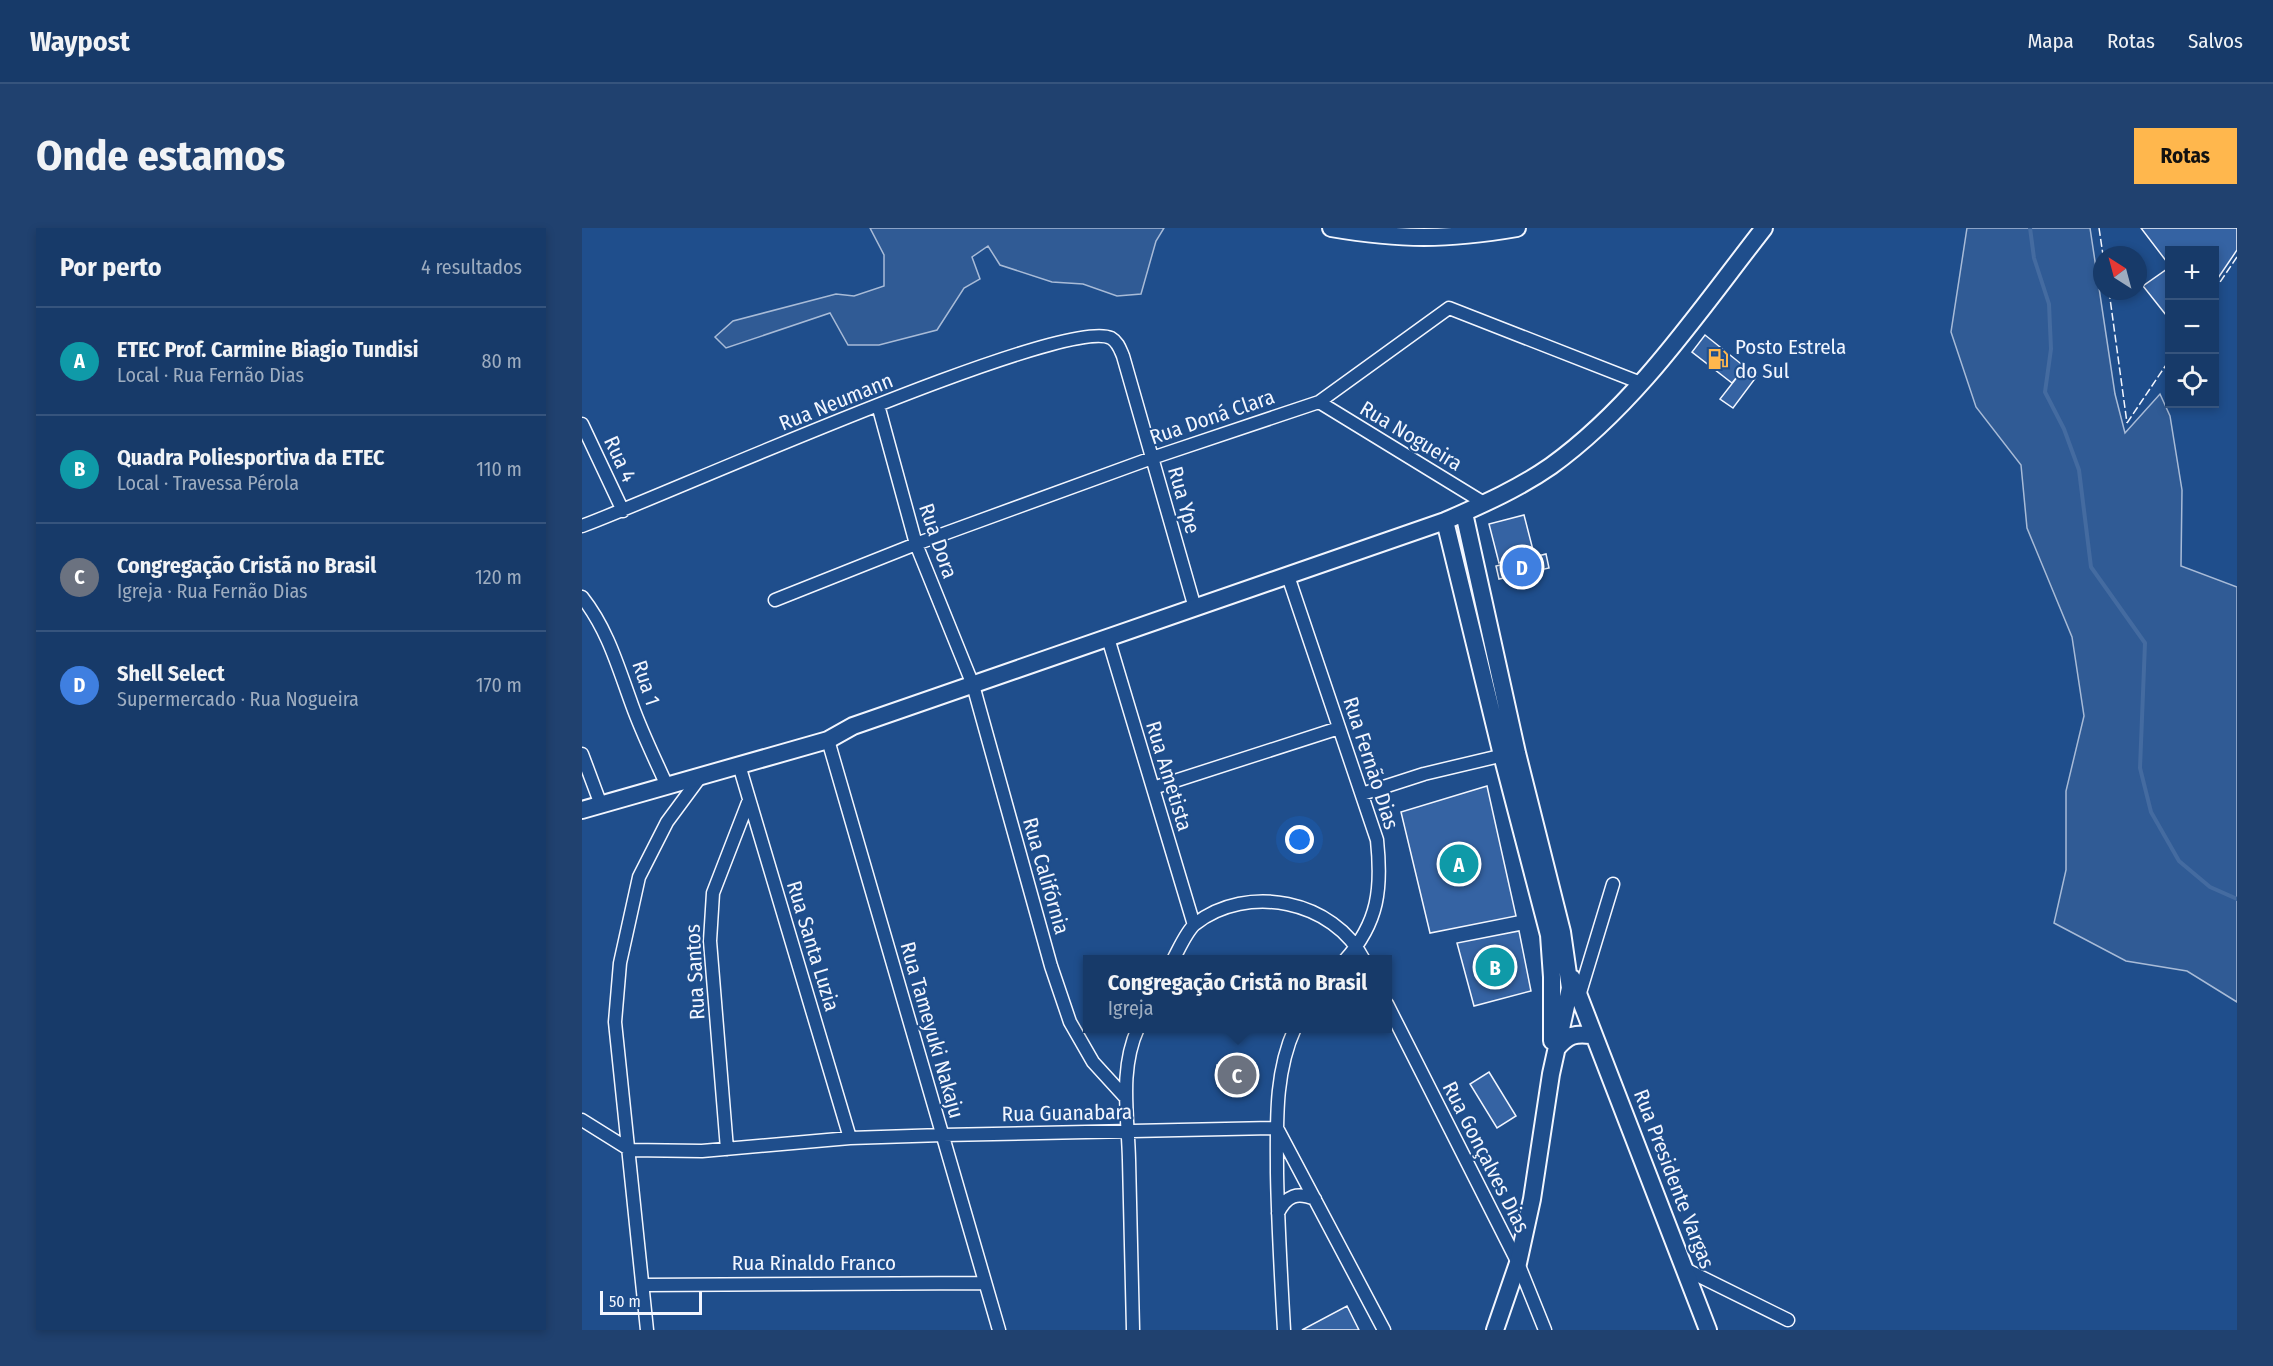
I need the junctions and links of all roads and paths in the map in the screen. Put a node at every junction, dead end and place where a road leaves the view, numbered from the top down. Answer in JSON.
{"nodes":[{"id":1,"x":1331,"y":228,"type":"edge"},
{"id":2,"x":1517,"y":228,"type":"edge"},
{"id":3,"x":1764,"y":228,"type":"edge"},
{"id":4,"x":1110,"y":338,"type":"joint"},
{"id":5,"x":1641,"y":383,"type":"junction"},
{"id":6,"x":1318,"y":402,"type":"junction"},
{"id":7,"x":878,"y":405,"type":"junction"},
{"id":8,"x":582,"y":424,"type":"edge"},
{"id":9,"x":1152,"y":458,"type":"junction"},
{"id":10,"x":1484,"y":503,"type":"junction"},
{"id":11,"x":623,"y":511,"type":"junction"},
{"id":12,"x":1464,"y":513,"type":"junction"},
{"id":13,"x":1445,"y":521,"type":"junction"},
{"id":14,"x":582,"y":526,"type":"edge"},
{"id":15,"x":916,"y":544,"type":"junction"},
{"id":16,"x":1288,"y":576,"type":"junction"},
{"id":17,"x":582,"y":597,"type":"edge"},
{"id":18,"x":775,"y":600,"type":"dead end"},
{"id":19,"x":1195,"y":608,"type":"junction"},
{"id":20,"x":587,"y":613,"type":"edge"},
{"id":21,"x":1108,"y":638,"type":"junction"},
{"id":22,"x":973,"y":685,"type":"junction"},
{"id":23,"x":1339,"y":729,"type":"junction"},
{"id":24,"x":828,"y":740,"type":"junction"},
{"id":25,"x":582,"y":754,"type":"edge"},
{"id":26,"x":1510,"y":754,"type":"junction"},
{"id":27,"x":739,"y":765,"type":"junction"},
{"id":28,"x":701,"y":776,"type":"junction"},
{"id":29,"x":667,"y":786,"type":"junction"},
{"id":30,"x":1153,"y":788,"type":"junction"},
{"id":31,"x":1362,"y":794,"type":"junction"},
{"id":32,"x":749,"y":800,"type":"junction"},
{"id":33,"x":601,"y":805,"type":"junction"},
{"id":34,"x":582,"y":810,"type":"edge"},
{"id":35,"x":1613,"y":884,"type":"dead end"},
{"id":36,"x":1194,"y":925,"type":"junction"},
{"id":37,"x":1357,"y":946,"type":"junction"},
{"id":38,"x":1176,"y":955,"type":"edge"},
{"id":39,"x":1349,"y":955,"type":"edge"},
{"id":40,"x":1362,"y":955,"type":"edge"},
{"id":41,"x":1552,"y":977,"type":"junction"},
{"id":42,"x":1573,"y":1001,"type":"junction"},
{"id":43,"x":1392,"y":1014,"type":"edge"},
{"id":44,"x":1136,"y":1033,"type":"edge"},
{"id":45,"x":1293,"y":1033,"type":"edge"},
{"id":46,"x":1594,"y":1039,"type":"junction"},
{"id":47,"x":1557,"y":1048,"type":"junction"},
{"id":48,"x":1551,"y":1074,"type":"junction"},
{"id":49,"x":1124,"y":1096,"type":"junction"},
{"id":50,"x":582,"y":1120,"type":"edge"},
{"id":51,"x":1277,"y":1128,"type":"junction"},
{"id":52,"x":1128,"y":1130,"type":"junction"},
{"id":53,"x":942,"y":1135,"type":"junction"},
{"id":54,"x":850,"y":1138,"type":"junction"},
{"id":55,"x":727,"y":1149,"type":"junction"},
{"id":56,"x":630,"y":1150,"type":"junction"},
{"id":57,"x":1315,"y":1200,"type":"junction"},
{"id":58,"x":1278,"y":1213,"type":"junction"},
{"id":59,"x":1518,"y":1263,"type":"junction"},
{"id":60,"x":1685,"y":1269,"type":"junction"},
{"id":61,"x":985,"y":1283,"type":"junction"},
{"id":62,"x":644,"y":1285,"type":"junction"},
{"id":63,"x":1788,"y":1320,"type":"dead end"},
{"id":64,"x":647,"y":1330,"type":"edge"},
{"id":65,"x":999,"y":1330,"type":"edge"},
{"id":66,"x":1133,"y":1330,"type":"edge"},
{"id":67,"x":1284,"y":1330,"type":"edge"},
{"id":68,"x":1384,"y":1330,"type":"edge"},
{"id":69,"x":1495,"y":1330,"type":"edge"},
{"id":70,"x":1545,"y":1330,"type":"edge"},
{"id":71,"x":1708,"y":1330,"type":"edge"}],
"edges":[{"from":1,"to":2,"type":"main road"},
{"from":3,"to":5,"type":"main road"},
{"from":4,"to":7,"type":"street","name":"Rua Neumann"},
{"from":4,"to":9,"type":"street","name":"Rua Ype"},
{"from":5,"to":6,"type":"street","name":"Rua Doná Clara"},
{"from":5,"to":10,"type":"main road"},
{"from":6,"to":9,"type":"street","name":"Rua Doná Clara"},
{"from":6,"to":10,"type":"street","name":"Rua Nogueira"},
{"from":7,"to":11,"type":"street","name":"Rua Neumann"},
{"from":7,"to":15,"type":"street","name":"Rua Dora"},
{"from":8,"to":11,"type":"street","name":"Rua 4"},
{"from":9,"to":15,"type":"street","name":"Rua Doná Clara"},
{"from":9,"to":19,"type":"street","name":"Rua Ype"},
{"from":10,"to":12,"type":"main road"},
{"from":11,"to":14,"type":"street","name":"Rua Neumann"},
{"from":12,"to":13,"type":"main road"},
{"from":12,"to":26,"type":"main road"},
{"from":13,"to":16,"type":"main road"},
{"from":13,"to":26,"type":"main road"},
{"from":15,"to":18,"type":"street","name":"Rua Doná Clara"},
{"from":15,"to":22,"type":"street","name":"Rua Dora"},
{"from":16,"to":19,"type":"main road"},
{"from":16,"to":23,"type":"street","name":"Rua Fernão Dias"},
{"from":17,"to":20,"type":"street","name":"Rua 1"},
{"from":19,"to":21,"type":"main road"},
{"from":20,"to":29,"type":"street","name":"Rua 1"},
{"from":21,"to":22,"type":"main road"},
{"from":21,"to":30,"type":"street","name":"Rua Ametista"},
{"from":22,"to":24,"type":"main road"},
{"from":22,"to":49,"type":"street","name":"Rua Califórnia"},
{"from":23,"to":30,"type":"street"},
{"from":23,"to":31,"type":"street","name":"Rua Fernão Dias"},
{"from":24,"to":27,"type":"main road"},
{"from":24,"to":53,"type":"street","name":"Rua Tameyuki Nakaju"},
{"from":25,"to":33,"type":"street"},
{"from":26,"to":31,"type":"street"},
{"from":26,"to":41,"type":"main road"},
{"from":26,"to":42,"type":"main road"},
{"from":27,"to":28,"type":"main road"},
{"from":27,"to":32,"type":"street","name":"Rua Santa Luzia"},
{"from":28,"to":29,"type":"main road"},
{"from":28,"to":56,"type":"street"},
{"from":29,"to":33,"type":"main road"},
{"from":30,"to":36,"type":"street","name":"Rua Ametista"},
{"from":31,"to":37,"type":"street","name":"Rua Fernão Dias"},
{"from":32,"to":54,"type":"street","name":"Rua Santa Luzia"},
{"from":32,"to":55,"type":"street","name":"Rua Santos"},
{"from":33,"to":34,"type":"main road"},
{"from":35,"to":42,"type":"street"},
{"from":36,"to":37,"type":"street"},
{"from":36,"to":38,"type":"street"},
{"from":37,"to":39,"type":"street","name":"Rua Fernão Dias"},
{"from":37,"to":40,"type":"street"},
{"from":41,"to":42,"type":"main road","name":"Rua Presidente Vargas"},
{"from":41,"to":48,"type":"main road"},
{"from":42,"to":46,"type":"main road","name":"Rua Presidente Vargas"},
{"from":42,"to":47,"type":"main road"},
{"from":43,"to":59,"type":"street","name":"Rua Gonçalves Dias"},
{"from":44,"to":49,"type":"street"},
{"from":45,"to":51,"type":"street"},
{"from":46,"to":47,"type":"main road"},
{"from":46,"to":60,"type":"main road","name":"Rua Presidente Vargas"},
{"from":47,"to":48,"type":"main road"},
{"from":48,"to":59,"type":"main road"},
{"from":49,"to":52,"type":"street"},
{"from":50,"to":56,"type":"street"},
{"from":51,"to":52,"type":"street","name":"Rua Guanabara"},
{"from":51,"to":57,"type":"street"},
{"from":51,"to":58,"type":"street"},
{"from":52,"to":53,"type":"street","name":"Rua Guanabara"},
{"from":52,"to":66,"type":"street"},
{"from":53,"to":54,"type":"street","name":"Rua Guanabara"},
{"from":53,"to":61,"type":"street","name":"Rua Tameyuki Nakaju"},
{"from":54,"to":55,"type":"street","name":"Rua Guanabara"},
{"from":55,"to":56,"type":"street","name":"Rua Guanabara"},
{"from":56,"to":62,"type":"street"},
{"from":57,"to":58,"type":"street"},
{"from":57,"to":68,"type":"street"},
{"from":58,"to":67,"type":"street"},
{"from":59,"to":69,"type":"main road"},
{"from":59,"to":70,"type":"street","name":"Rua Gonçalves Dias"},
{"from":60,"to":63,"type":"street"},
{"from":60,"to":71,"type":"main road","name":"Rua Presidente Vargas"},
{"from":61,"to":62,"type":"street","name":"Rua Rinaldo Franco"},
{"from":61,"to":65,"type":"street","name":"Rua Tameyuki Nakaju"},
{"from":62,"to":64,"type":"street"}]}
